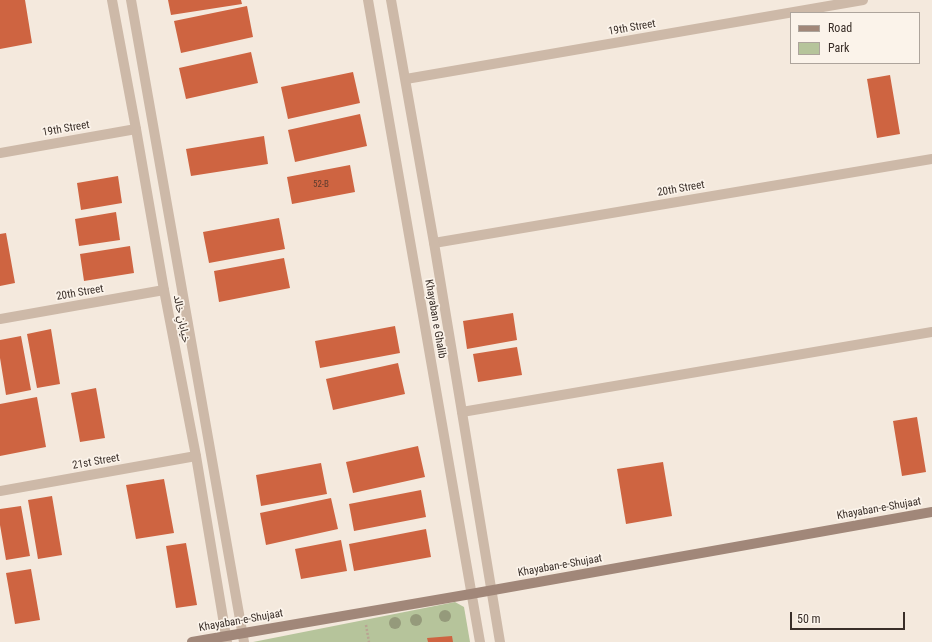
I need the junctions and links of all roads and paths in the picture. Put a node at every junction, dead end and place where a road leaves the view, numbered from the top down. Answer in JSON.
{"nodes":[{"id":1,"x":112,"y":0,"type":"edge"},
{"id":2,"x":131,"y":0,"type":"edge"},
{"id":3,"x":368,"y":0,"type":"edge"},
{"id":4,"x":391,"y":0,"type":"edge"},
{"id":5,"x":863,"y":0,"type":"edge"},
{"id":6,"x":794,"y":12,"type":"edge"},
{"id":7,"x":790,"y":13,"type":"edge"},
{"id":8,"x":406,"y":79,"type":"junction"},
{"id":9,"x":136,"y":130,"type":"junction"},
{"id":10,"x":0,"y":153,"type":"edge"},
{"id":11,"x":932,"y":159,"type":"edge"},
{"id":12,"x":434,"y":243,"type":"junction"},
{"id":13,"x":164,"y":290,"type":"junction"},
{"id":14,"x":0,"y":319,"type":"edge"},
{"id":15,"x":932,"y":332,"type":"edge"},
{"id":16,"x":462,"y":412,"type":"junction"},
{"id":17,"x":196,"y":456,"type":"junction"},
{"id":18,"x":0,"y":491,"type":"edge"},
{"id":19,"x":932,"y":512,"type":"edge"},
{"id":20,"x":491,"y":590,"type":"junction"},
{"id":21,"x":471,"y":594,"type":"junction"},
{"id":22,"x":364,"y":612,"type":"junction"},
{"id":23,"x":243,"y":638,"type":"edge"},
{"id":24,"x":227,"y":639,"type":"edge"},
{"id":25,"x":192,"y":642,"type":"edge"},
{"id":26,"x":369,"y":642,"type":"edge"},
{"id":27,"x":480,"y":642,"type":"edge"},
{"id":28,"x":500,"y":642,"type":"edge"}],
"edges":[{"from":1,"to":9,"type":"street","name":"خیابانِ خالد"},
{"from":2,"to":23,"type":"street","name":"خیابانِ خالد"},
{"from":3,"to":21,"type":"street","name":"Khayaban e Ghalib"},
{"from":4,"to":8,"type":"street","name":"Khayaban e Ghalib"},
{"from":5,"to":6,"type":"street","name":"19th Street"},
{"from":7,"to":8,"type":"street","name":"19th Street"},
{"from":8,"to":12,"type":"street","name":"Khayaban e Ghalib"},
{"from":9,"to":10,"type":"street","name":"19th Street"},
{"from":9,"to":13,"type":"street","name":"خیابانِ خالد"},
{"from":11,"to":12,"type":"street","name":"20th Street"},
{"from":12,"to":16,"type":"street","name":"Khayaban e Ghalib"},
{"from":13,"to":14,"type":"street","name":"20th Street"},
{"from":13,"to":17,"type":"street","name":"خیابانِ خالد"},
{"from":15,"to":16,"type":"street"},
{"from":16,"to":20,"type":"street","name":"Khayaban e Ghalib"},
{"from":17,"to":18,"type":"street","name":"21st Street"},
{"from":17,"to":24,"type":"street","name":"خیابانِ خالد"},
{"from":19,"to":20,"type":"main road","name":"Khayaban-e-Shujaat"},
{"from":20,"to":21,"type":"main road","name":"Khayaban-e-Shujaat"},
{"from":20,"to":28,"type":"street","name":"Khayaban e Ghalib"},
{"from":21,"to":22,"type":"main road","name":"Khayaban-e-Shujaat"},
{"from":21,"to":27,"type":"street","name":"Khayaban e Ghalib"},
{"from":22,"to":23,"type":"main road","name":"Khayaban-e-Shujaat"},
{"from":22,"to":26,"type":"path"},
{"from":23,"to":24,"type":"main road","name":"Khayaban-e-Shujaat"},
{"from":24,"to":25,"type":"main road","name":"Khayaban-e-Shujaat"}]}
